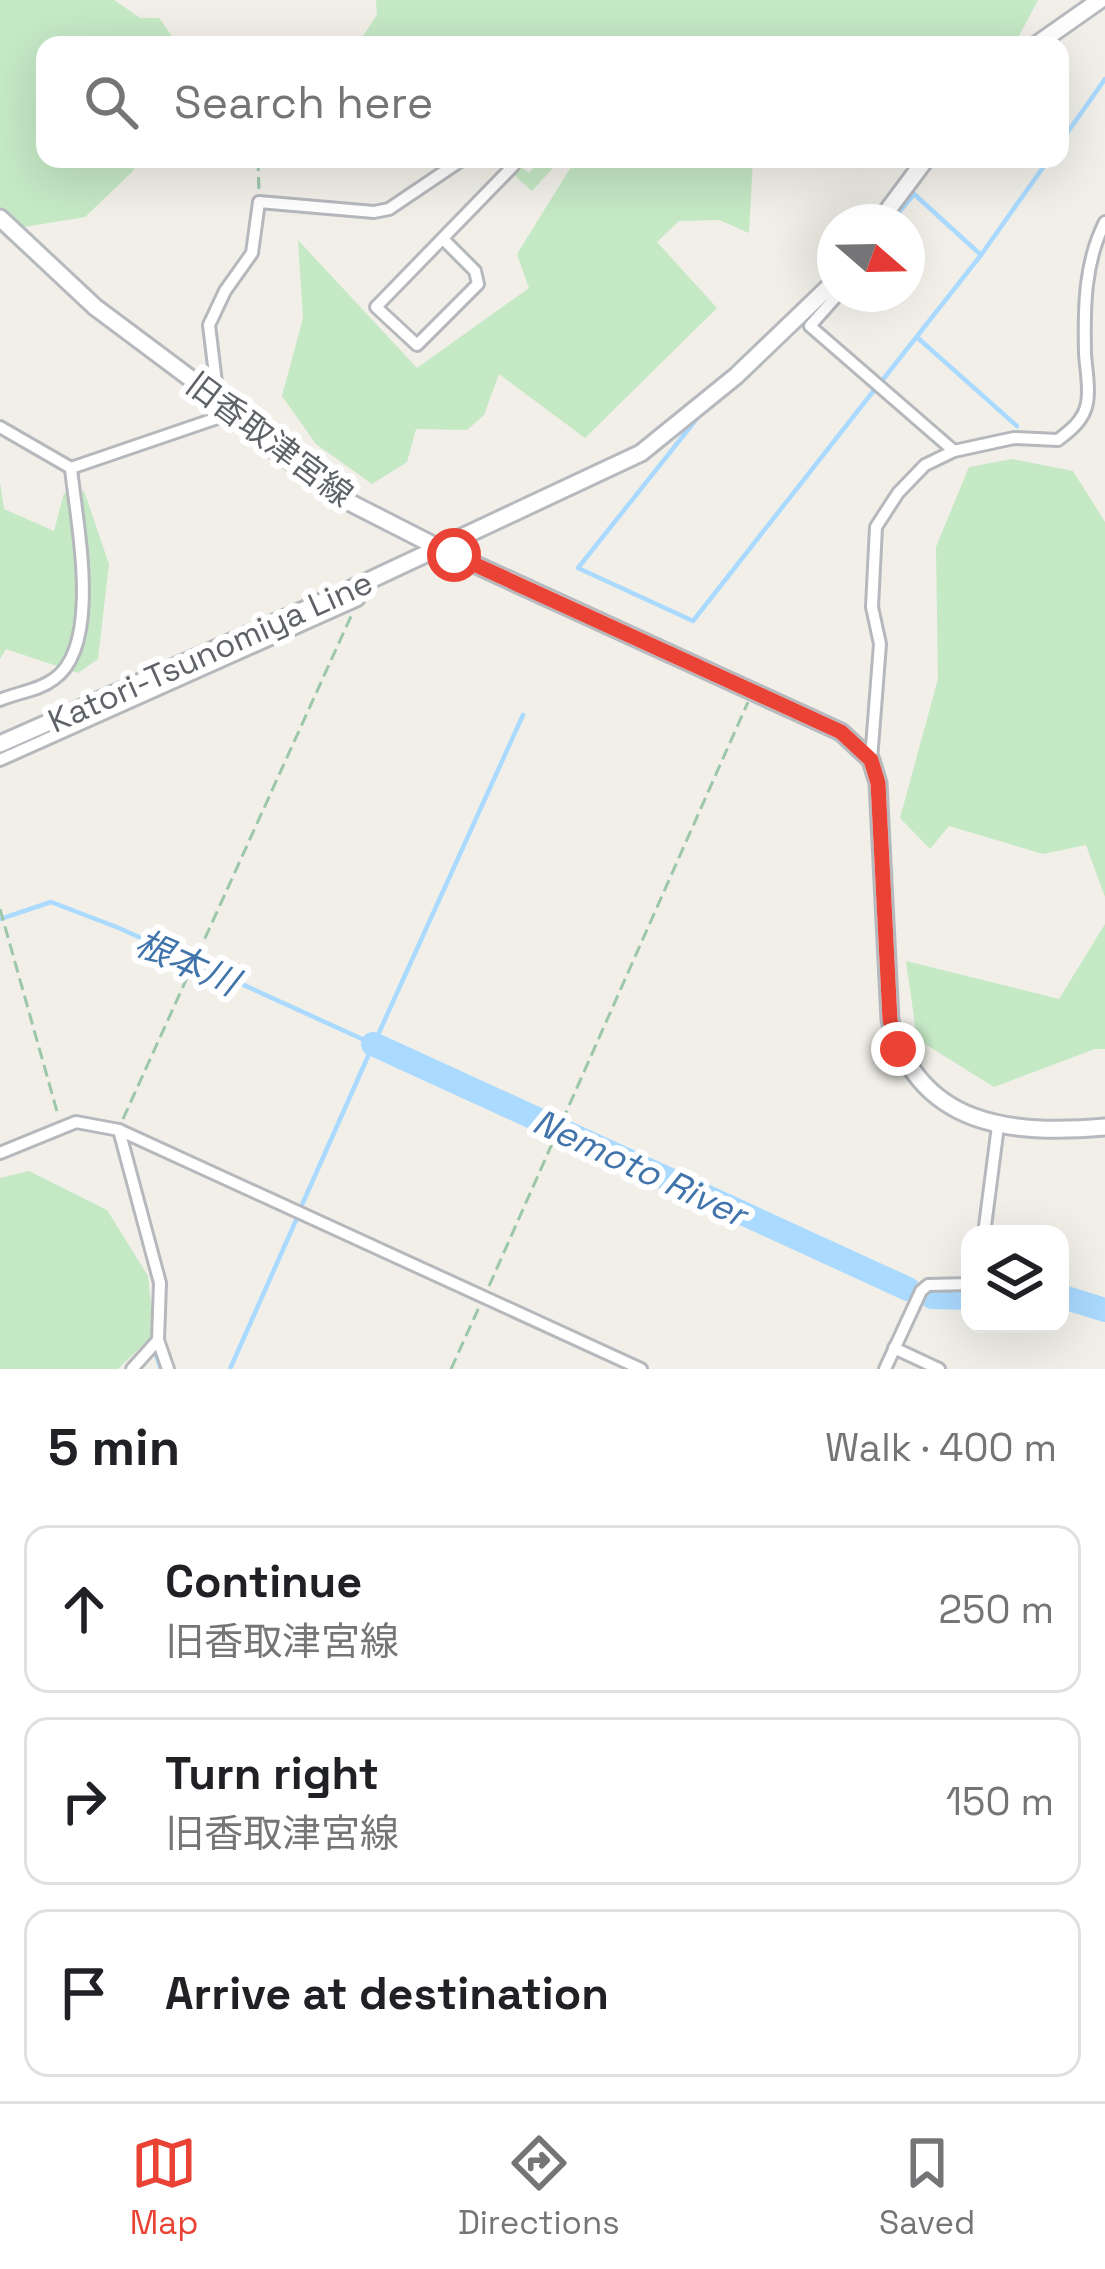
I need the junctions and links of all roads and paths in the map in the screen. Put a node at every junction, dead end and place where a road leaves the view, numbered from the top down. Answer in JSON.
{"nodes":[{"id":1,"x":1100,"y":0,"type":"edge"},
{"id":2,"x":1049,"y":36,"type":"edge"},
{"id":3,"x":258,"y":168,"type":"edge"},
{"id":4,"x":450,"y":168,"type":"edge"},
{"id":5,"x":511,"y":168,"type":"edge"},
{"id":6,"x":919,"y":168,"type":"edge"},
{"id":7,"x":260,"y":202,"type":"junction"},
{"id":8,"x":892,"y":204,"type":"edge"},
{"id":9,"x":0,"y":218,"type":"edge"},
{"id":10,"x":1105,"y":222,"type":"edge"},
{"id":11,"x":444,"y":240,"type":"junction"},
{"id":12,"x":817,"y":299,"type":"edge"},
{"id":13,"x":822,"y":312,"type":"edge"},
{"id":14,"x":218,"y":399,"type":"junction"},
{"id":15,"x":235,"y":412,"type":"junction"},
{"id":16,"x":0,"y":427,"type":"edge"},
{"id":17,"x":954,"y":452,"type":"junction"},
{"id":18,"x":71,"y":468,"type":"junction"},
{"id":19,"x":439,"y":548,"type":"junction"},
{"id":20,"x":358,"y":600,"type":"joint"},
{"id":21,"x":753,"y":690,"type":"junction"},
{"id":22,"x":0,"y":700,"type":"edge"},
{"id":23,"x":0,"y":744,"type":"edge"},
{"id":24,"x":0,"y":760,"type":"edge"},
{"id":25,"x":871,"y":760,"type":"junction"},
{"id":26,"x":2,"y":915,"type":"edge"},
{"id":27,"x":61,"y":1126,"type":"junction"},
{"id":28,"x":998,"y":1126,"type":"junction"},
{"id":29,"x":1105,"y":1127,"type":"edge"},
{"id":30,"x":119,"y":1130,"type":"junction"},
{"id":31,"x":0,"y":1153,"type":"edge"},
{"id":32,"x":986,"y":1225,"type":"edge"},
{"id":33,"x":961,"y":1284,"type":"edge"},
{"id":34,"x":484,"y":1298,"type":"junction"},
{"id":35,"x":158,"y":1340,"type":"junction"},
{"id":36,"x":895,"y":1348,"type":"junction"},
{"id":37,"x":132,"y":1369,"type":"edge"},
{"id":38,"x":169,"y":1369,"type":"edge"},
{"id":39,"x":451,"y":1369,"type":"edge"},
{"id":40,"x":641,"y":1369,"type":"edge"},
{"id":41,"x":885,"y":1369,"type":"edge"},
{"id":42,"x":939,"y":1369,"type":"edge"}],
"edges":[{"from":1,"to":2,"type":"street"},
{"from":3,"to":7,"type":"path"},
{"from":4,"to":7,"type":"street"},
{"from":5,"to":11,"type":"street"},
{"from":6,"to":8,"type":"street"},
{"from":7,"to":14,"type":"street"},
{"from":9,"to":14,"type":"street","name":"旧香取津宮線"},
{"from":10,"to":17,"type":"street"},
{"from":11,"to":11,"type":"street"},
{"from":12,"to":19,"type":"street","name":"Katori-Tsunomiya Line"},
{"from":13,"to":17,"type":"street"},
{"from":14,"to":15,"type":"street","name":"旧香取津宮線"},
{"from":15,"to":18,"type":"street"},
{"from":15,"to":19,"type":"street","name":"旧香取津宮線"},
{"from":16,"to":18,"type":"street"},
{"from":17,"to":25,"type":"street"},
{"from":18,"to":22,"type":"street"},
{"from":19,"to":21,"type":"street","name":"旧香取津宮線"},
{"from":19,"to":23,"type":"street","name":"Katori-Tsunomiya Line"},
{"from":20,"to":24,"type":"street"},
{"from":20,"to":30,"type":"path"},
{"from":21,"to":25,"type":"street","name":"旧香取津宮線"},
{"from":21,"to":34,"type":"path"},
{"from":25,"to":28,"type":"street"},
{"from":26,"to":27,"type":"path"},
{"from":27,"to":30,"type":"street"},
{"from":27,"to":31,"type":"street"},
{"from":28,"to":29,"type":"street"},
{"from":28,"to":32,"type":"street"},
{"from":30,"to":34,"type":"street"},
{"from":30,"to":35,"type":"street"},
{"from":33,"to":36,"type":"street"},
{"from":34,"to":39,"type":"path"},
{"from":34,"to":40,"type":"street"},
{"from":35,"to":37,"type":"street"},
{"from":35,"to":38,"type":"street"},
{"from":36,"to":41,"type":"street"},
{"from":36,"to":42,"type":"street"}]}
